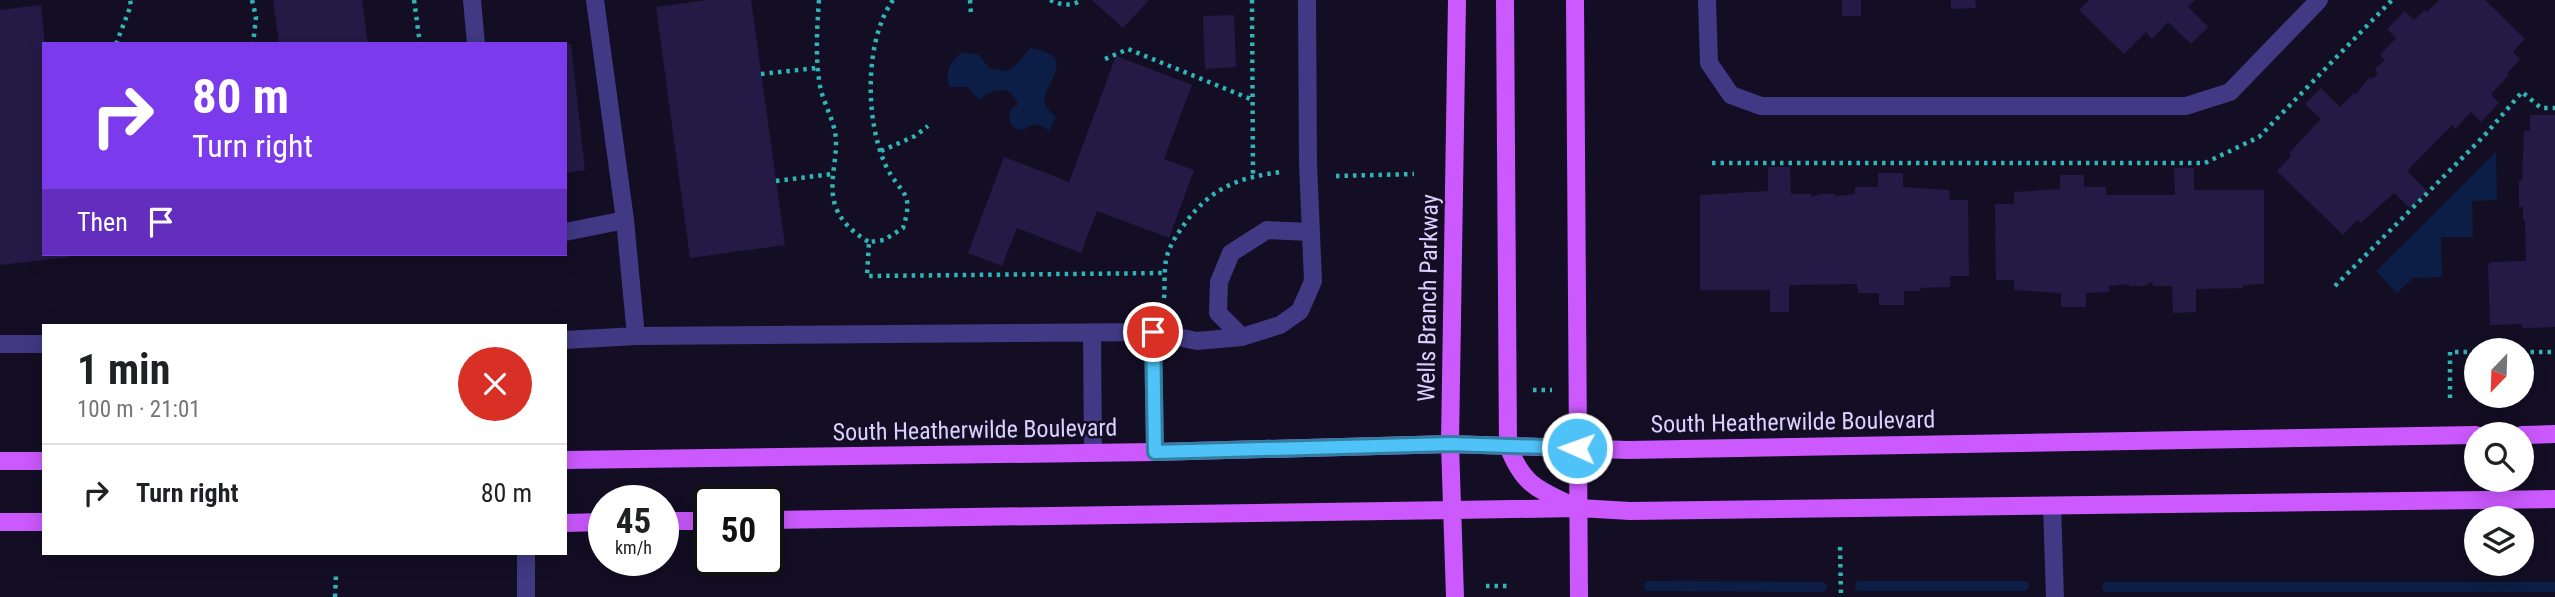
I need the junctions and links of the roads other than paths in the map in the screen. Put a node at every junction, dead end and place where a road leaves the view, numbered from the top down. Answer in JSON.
{"nodes":[{"id":1,"x":471,"y":0,"type":"edge"},
{"id":2,"x":595,"y":0,"type":"edge"},
{"id":3,"x":1307,"y":0,"type":"edge"},
{"id":4,"x":1457,"y":0,"type":"edge"},
{"id":5,"x":1505,"y":0,"type":"edge"},
{"id":6,"x":1575,"y":0,"type":"edge"},
{"id":7,"x":1707,"y":0,"type":"edge"},
{"id":8,"x":2319,"y":0,"type":"edge"},
{"id":9,"x":476,"y":42,"type":"edge"},
{"id":10,"x":625,"y":220,"type":"junction"},
{"id":11,"x":567,"y":232,"type":"edge"},
{"id":12,"x":1311,"y":232,"type":"junction"},
{"id":13,"x":1153,"y":332,"type":"junction"},
{"id":14,"x":1092,"y":333,"type":"junction"},
{"id":15,"x":636,"y":336,"type":"junction"},
{"id":16,"x":1242,"y":337,"type":"junction"},
{"id":17,"x":567,"y":340,"type":"edge"},
{"id":18,"x":0,"y":344,"type":"edge"},
{"id":19,"x":42,"y":344,"type":"edge"},
{"id":20,"x":2555,"y":434,"type":"edge"},
{"id":21,"x":2464,"y":435,"type":"edge"},
{"id":22,"x":2534,"y":435,"type":"edge"},
{"id":23,"x":1450,"y":444,"type":"junction"},
{"id":24,"x":1508,"y":446,"type":"junction"},
{"id":25,"x":1577,"y":448,"type":"junction"},
{"id":26,"x":1093,"y":452,"type":"junction"},
{"id":27,"x":1155,"y":452,"type":"junction"},
{"id":28,"x":567,"y":460,"type":"edge"},
{"id":29,"x":0,"y":461,"type":"edge"},
{"id":30,"x":42,"y":461,"type":"edge"},
{"id":31,"x":2555,"y":499,"type":"edge"},
{"id":32,"x":2052,"y":506,"type":"junction"},
{"id":33,"x":1579,"y":508,"type":"junction"},
{"id":34,"x":1454,"y":510,"type":"junction"},
{"id":35,"x":784,"y":520,"type":"edge"},
{"id":36,"x":0,"y":522,"type":"edge"},
{"id":37,"x":42,"y":522,"type":"edge"},
{"id":38,"x":588,"y":522,"type":"edge"},
{"id":39,"x":567,"y":523,"type":"edge"},
{"id":40,"x":526,"y":555,"type":"edge"},
{"id":41,"x":526,"y":597,"type":"edge"},
{"id":42,"x":1455,"y":597,"type":"edge"},
{"id":43,"x":1579,"y":597,"type":"edge"},
{"id":44,"x":2054,"y":597,"type":"edge"}],
"edges":[{"from":1,"to":9,"type":"lane"},
{"from":2,"to":10,"type":"lane"},
{"from":3,"to":12,"type":"lane"},
{"from":4,"to":23,"type":"main road","name":"Wells Branch Parkway"},
{"from":5,"to":24,"type":"main road"},
{"from":6,"to":25,"type":"main road"},
{"from":7,"to":8,"type":"lane"},
{"from":10,"to":11,"type":"lane"},
{"from":10,"to":15,"type":"lane"},
{"from":12,"to":16,"type":"lane"},
{"from":12,"to":16,"type":"lane"},
{"from":13,"to":14,"type":"lane"},
{"from":13,"to":16,"type":"lane"},
{"from":13,"to":27,"type":"lane"},
{"from":14,"to":15,"type":"lane"},
{"from":14,"to":26,"type":"lane"},
{"from":15,"to":17,"type":"lane"},
{"from":18,"to":19,"type":"lane"},
{"from":20,"to":22,"type":"main road"},
{"from":21,"to":25,"type":"main road","name":"South Heatherwilde Boulevard"},
{"from":23,"to":24,"type":"main road","name":"South Heatherwilde Boulevard"},
{"from":23,"to":27,"type":"main road","name":"South Heatherwilde Boulevard"},
{"from":23,"to":34,"type":"main road","name":"Wells Branch Parkway"},
{"from":24,"to":25,"type":"main road","name":"South Heatherwilde Boulevard"},
{"from":24,"to":33,"type":"main road"},
{"from":25,"to":33,"type":"main road"},
{"from":26,"to":27,"type":"main road","name":"South Heatherwilde Boulevard"},
{"from":26,"to":28,"type":"main road","name":"South Heatherwilde Boulevard"},
{"from":29,"to":30,"type":"main road"},
{"from":31,"to":32,"type":"main road"},
{"from":32,"to":33,"type":"main road"},
{"from":32,"to":44,"type":"lane"},
{"from":33,"to":34,"type":"main road"},
{"from":33,"to":43,"type":"main road"},
{"from":34,"to":35,"type":"main road"},
{"from":34,"to":42,"type":"main road","name":"Wells Branch Parkway"},
{"from":36,"to":37,"type":"main road"},
{"from":38,"to":39,"type":"main road"},
{"from":40,"to":41,"type":"lane"}]}
